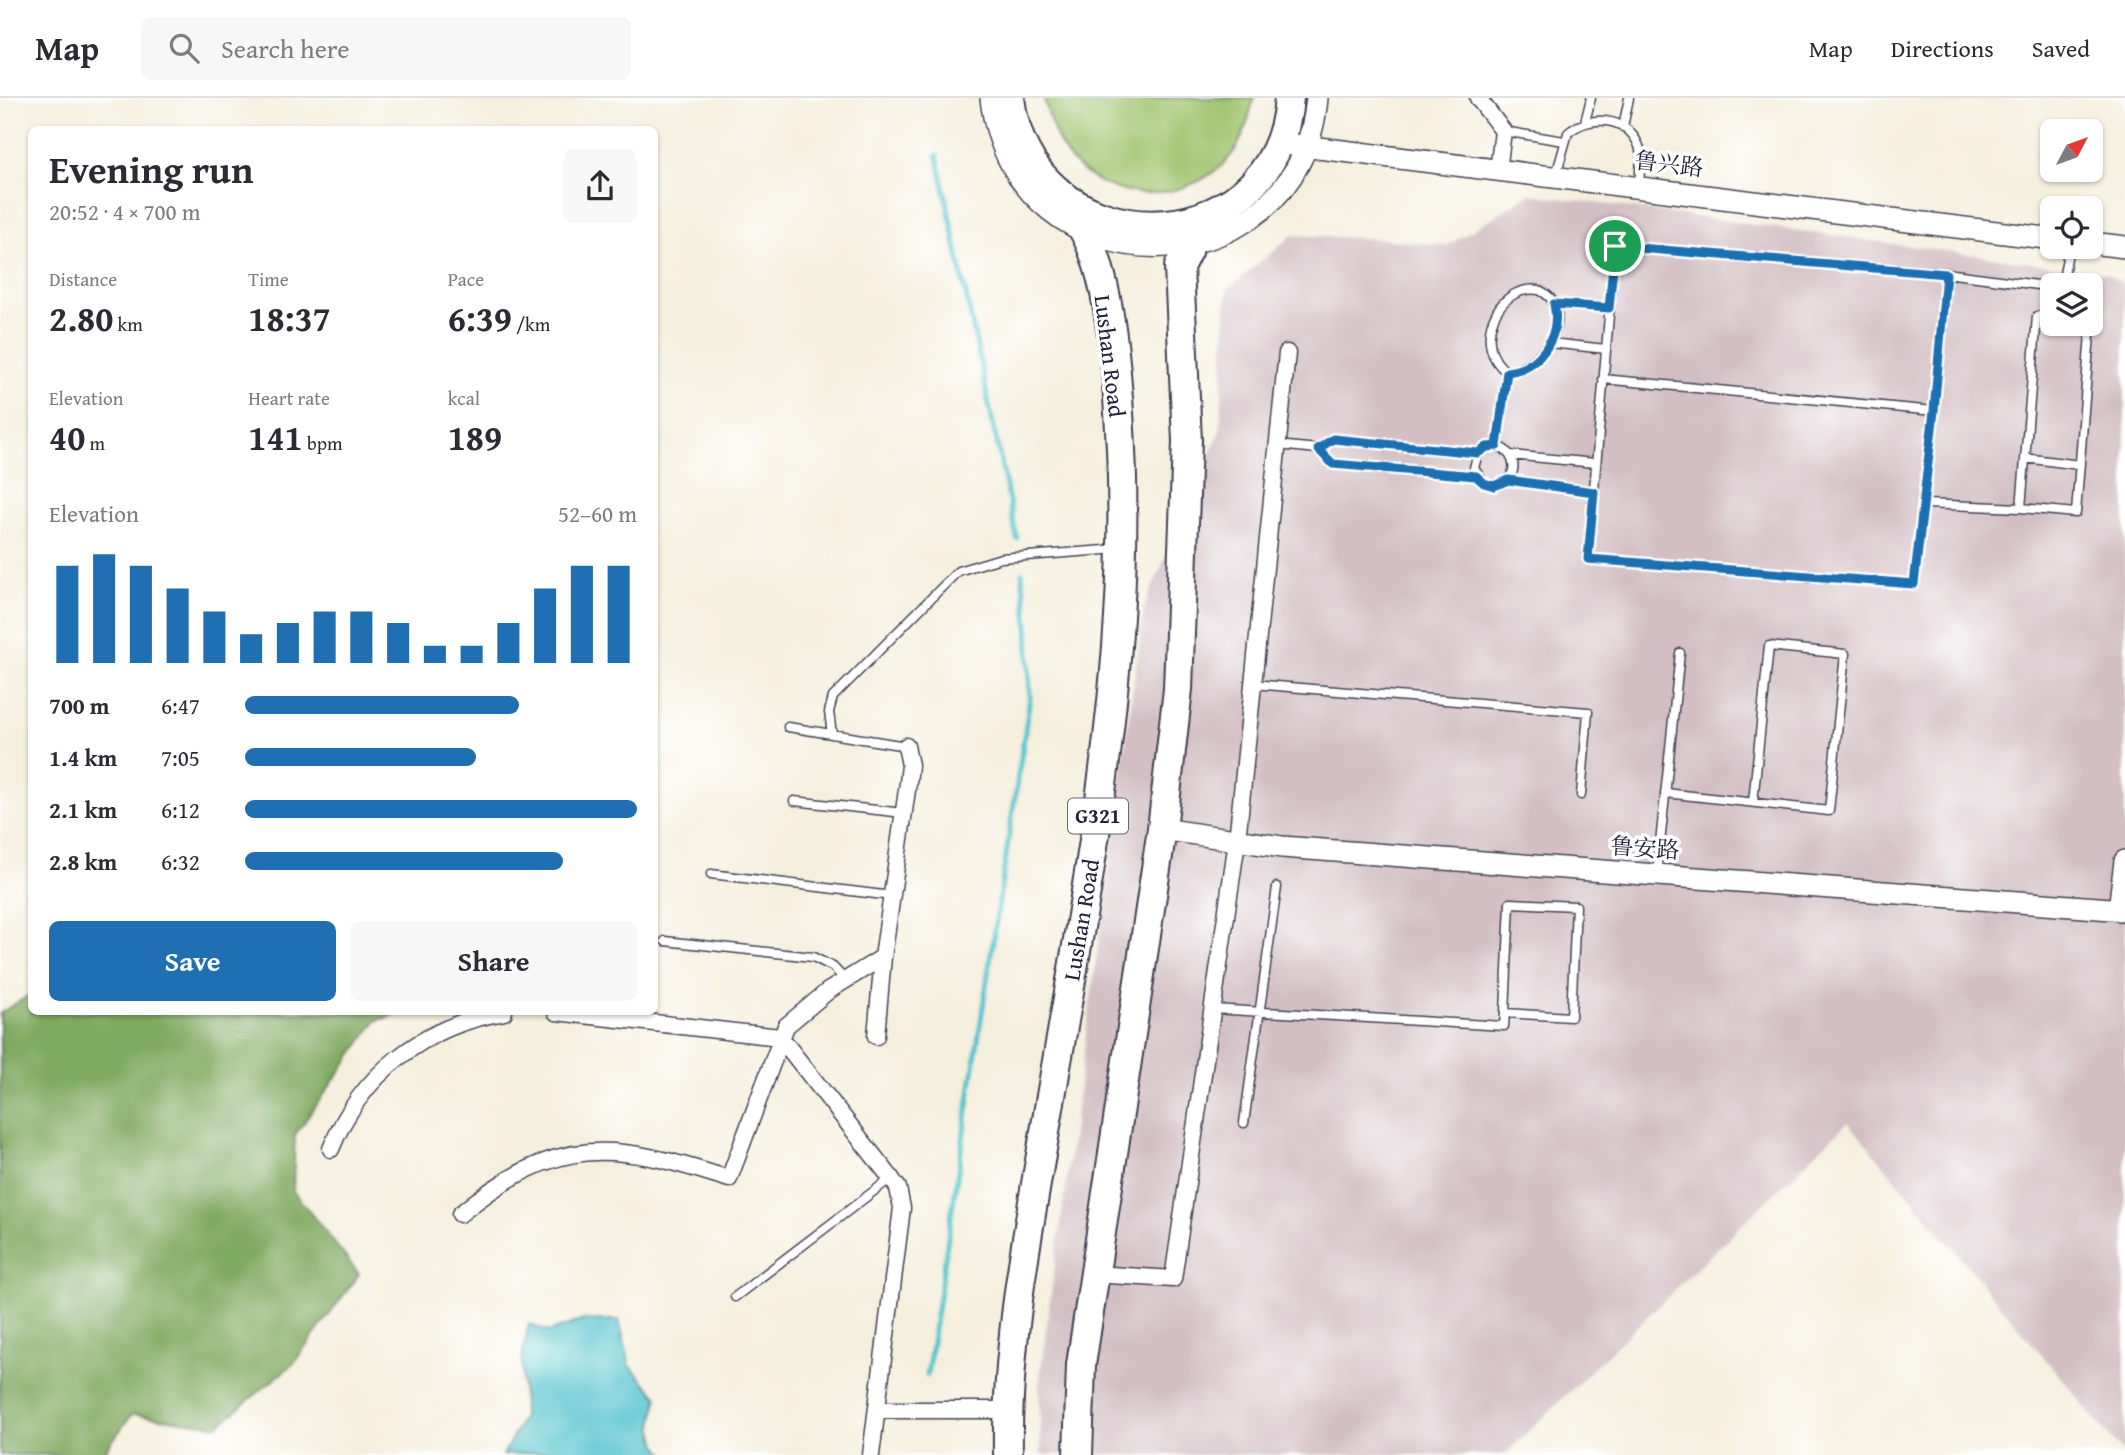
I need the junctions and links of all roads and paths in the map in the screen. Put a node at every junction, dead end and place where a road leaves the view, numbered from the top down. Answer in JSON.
{"nodes":[{"id":1,"x":990,"y":98,"type":"edge"},
{"id":2,"x":1010,"y":98,"type":"edge"},
{"id":3,"x":1289,"y":98,"type":"edge"},
{"id":4,"x":1317,"y":98,"type":"edge"},
{"id":5,"x":1478,"y":98,"type":"edge"},
{"id":6,"x":1591,"y":98,"type":"edge"},
{"id":7,"x":1629,"y":98,"type":"edge"},
{"id":8,"x":1585,"y":122,"type":"junction"},
{"id":9,"x":1623,"y":127,"type":"junction"},
{"id":10,"x":1503,"y":131,"type":"junction"},
{"id":11,"x":1564,"y":141,"type":"junction"},
{"id":12,"x":1291,"y":145,"type":"junction"},
{"id":13,"x":1498,"y":171,"type":"junction"},
{"id":14,"x":1556,"y":178,"type":"junction"},
{"id":15,"x":1051,"y":185,"type":"junction"},
{"id":16,"x":1639,"y":186,"type":"junction"},
{"id":17,"x":1223,"y":206,"type":"junction"},
{"id":18,"x":1085,"y":233,"type":"junction"},
{"id":19,"x":2040,"y":237,"type":"edge"},
{"id":20,"x":2103,"y":244,"type":"edge"},
{"id":21,"x":1188,"y":245,"type":"junction"},
{"id":22,"x":2125,"y":247,"type":"edge"},
{"id":23,"x":1946,"y":274,"type":"junction"},
{"id":24,"x":2040,"y":285,"type":"edge"},
{"id":25,"x":1554,"y":304,"type":"junction"},
{"id":26,"x":1609,"y":308,"type":"junction"},
{"id":27,"x":2040,"y":316,"type":"edge"},
{"id":28,"x":2090,"y":336,"type":"edge"},
{"id":29,"x":1550,"y":343,"type":"junction"},
{"id":30,"x":1606,"y":349,"type":"junction"},
{"id":31,"x":1287,"y":353,"type":"dead end"},
{"id":32,"x":1507,"y":372,"type":"junction"},
{"id":33,"x":1603,"y":379,"type":"junction"},
{"id":34,"x":1934,"y":411,"type":"junction"},
{"id":35,"x":1277,"y":445,"type":"junction"},
{"id":36,"x":1497,"y":446,"type":"junction"},
{"id":37,"x":1318,"y":449,"type":"junction"},
{"id":38,"x":1478,"y":453,"type":"junction"},
{"id":39,"x":1511,"y":454,"type":"junction"},
{"id":40,"x":2025,"y":458,"type":"junction"},
{"id":41,"x":1595,"y":463,"type":"junction"},
{"id":42,"x":2080,"y":465,"type":"junction"},
{"id":43,"x":1476,"y":476,"type":"junction"},
{"id":44,"x":1508,"y":480,"type":"junction"},
{"id":45,"x":1594,"y":492,"type":"junction"},
{"id":46,"x":1924,"y":504,"type":"junction"},
{"id":47,"x":2021,"y":508,"type":"junction"},
{"id":48,"x":1121,"y":548,"type":"junction"},
{"id":49,"x":1680,"y":653,"type":"dead end"},
{"id":50,"x":1252,"y":684,"type":"junction"},
{"id":51,"x":788,"y":727,"type":"dead end"},
{"id":52,"x":832,"y":734,"type":"junction"},
{"id":53,"x":906,"y":746,"type":"joint"},
{"id":54,"x":1665,"y":793,"type":"junction"},
{"id":55,"x":1581,"y":795,"type":"dead end"},
{"id":56,"x":794,"y":801,"type":"dead end"},
{"id":57,"x":1753,"y":802,"type":"junction"},
{"id":58,"x":904,"y":813,"type":"junction"},
{"id":59,"x":1162,"y":829,"type":"junction"},
{"id":60,"x":1237,"y":841,"type":"junction"},
{"id":61,"x":2125,"y":861,"type":"edge"},
{"id":62,"x":711,"y":874,"type":"dead end"},
{"id":63,"x":1657,"y":875,"type":"junction"},
{"id":64,"x":1277,"y":887,"type":"dead end"},
{"id":65,"x":892,"y":896,"type":"junction"},
{"id":66,"x":2122,"y":910,"type":"edge"},
{"id":67,"x":665,"y":941,"type":"dead end"},
{"id":68,"x":883,"y":957,"type":"junction"},
{"id":69,"x":845,"y":980,"type":"junction"},
{"id":70,"x":1213,"y":1009,"type":"junction"},
{"id":71,"x":1258,"y":1012,"type":"junction"},
{"id":72,"x":1505,"y":1013,"type":"junction"},
{"id":73,"x":490,"y":1015,"type":"edge"},
{"id":74,"x":583,"y":1015,"type":"edge"},
{"id":75,"x":876,"y":1036,"type":"dead end"},
{"id":76,"x":780,"y":1037,"type":"junction"},
{"id":77,"x":1244,"y":1124,"type":"dead end"},
{"id":78,"x":331,"y":1149,"type":"dead end"},
{"id":79,"x":891,"y":1178,"type":"junction"},
{"id":80,"x":460,"y":1214,"type":"dead end"},
{"id":81,"x":1094,"y":1274,"type":"junction"},
{"id":82,"x":735,"y":1297,"type":"dead end"},
{"id":83,"x":877,"y":1410,"type":"junction"},
{"id":84,"x":1007,"y":1410,"type":"junction"},
{"id":85,"x":871,"y":1455,"type":"edge"},
{"id":86,"x":1008,"y":1455,"type":"edge"},
{"id":87,"x":1078,"y":1455,"type":"edge"}],
"edges":[{"from":1,"to":18,"type":"street"},
{"from":2,"to":15,"type":"highway","name":"Lushan Road"},
{"from":3,"to":12,"type":"highway"},
{"from":4,"to":12,"type":"street"},
{"from":5,"to":10,"type":"street"},
{"from":6,"to":8,"type":"lane"},
{"from":7,"to":9,"type":"lane"},
{"from":8,"to":9,"type":"lane"},
{"from":8,"to":11,"type":"lane"},
{"from":9,"to":16,"type":"lane"},
{"from":10,"to":11,"type":"lane"},
{"from":10,"to":13,"type":"street"},
{"from":11,"to":14,"type":"lane"},
{"from":12,"to":13,"type":"street","name":"鲁兴路"},
{"from":12,"to":17,"type":"highway"},
{"from":12,"to":21,"type":"street"},
{"from":13,"to":14,"type":"street","name":"鲁兴路"},
{"from":14,"to":16,"type":"street","name":"鲁兴路"},
{"from":15,"to":17,"type":"highway"},
{"from":15,"to":18,"type":"highway","name":"Lushan Road","number":"G321"},
{"from":16,"to":19,"type":"street","name":"鲁兴路"},
{"from":17,"to":21,"type":"highway","number":"G321"},
{"from":18,"to":21,"type":"street"},
{"from":18,"to":48,"type":"highway","name":"Lushan Road","number":"G321"},
{"from":20,"to":22,"type":"street"},
{"from":21,"to":59,"type":"highway","number":"G321"},
{"from":23,"to":24,"type":"lane"},
{"from":23,"to":26,"type":"lane"},
{"from":23,"to":34,"type":"lane"},
{"from":25,"to":26,"type":"lane"},
{"from":25,"to":29,"type":"lane"},
{"from":25,"to":32,"type":"lane"},
{"from":26,"to":30,"type":"lane"},
{"from":27,"to":40,"type":"lane"},
{"from":28,"to":42,"type":"lane"},
{"from":29,"to":30,"type":"lane"},
{"from":29,"to":32,"type":"lane"},
{"from":30,"to":33,"type":"lane"},
{"from":31,"to":35,"type":"street"},
{"from":32,"to":36,"type":"lane"},
{"from":33,"to":34,"type":"lane"},
{"from":33,"to":41,"type":"lane"},
{"from":34,"to":46,"type":"lane"},
{"from":35,"to":37,"type":"lane"},
{"from":35,"to":50,"type":"street"},
{"from":36,"to":38,"type":"lane"},
{"from":36,"to":39,"type":"lane"},
{"from":37,"to":38,"type":"lane"},
{"from":37,"to":43,"type":"lane"},
{"from":38,"to":43,"type":"lane"},
{"from":39,"to":41,"type":"lane"},
{"from":39,"to":44,"type":"lane"},
{"from":40,"to":42,"type":"lane"},
{"from":40,"to":47,"type":"lane"},
{"from":41,"to":45,"type":"lane"},
{"from":42,"to":47,"type":"lane"},
{"from":43,"to":44,"type":"lane"},
{"from":44,"to":45,"type":"lane"},
{"from":45,"to":46,"type":"lane"},
{"from":46,"to":47,"type":"lane"},
{"from":48,"to":52,"type":"lane"},
{"from":48,"to":84,"type":"highway","name":"Lushan Road","number":"G321"},
{"from":49,"to":54,"type":"lane"},
{"from":50,"to":55,"type":"lane"},
{"from":50,"to":60,"type":"street"},
{"from":51,"to":52,"type":"lane"},
{"from":52,"to":53,"type":"lane"},
{"from":53,"to":58,"type":"street"},
{"from":54,"to":57,"type":"lane"},
{"from":54,"to":63,"type":"lane"},
{"from":56,"to":58,"type":"lane"},
{"from":57,"to":57,"type":"lane"},
{"from":58,"to":65,"type":"street"},
{"from":59,"to":60,"type":"street","name":"鲁安路"},
{"from":59,"to":81,"type":"highway","number":"G321"},
{"from":60,"to":63,"type":"street","name":"鲁安路"},
{"from":60,"to":70,"type":"street"},
{"from":61,"to":66,"type":"street"},
{"from":62,"to":65,"type":"lane"},
{"from":63,"to":66,"type":"street","name":"鲁安路"},
{"from":64,"to":71,"type":"lane"},
{"from":65,"to":68,"type":"street"},
{"from":67,"to":69,"type":"lane"},
{"from":68,"to":69,"type":"street"},
{"from":68,"to":75,"type":"street"},
{"from":69,"to":76,"type":"street"},
{"from":70,"to":71,"type":"lane"},
{"from":70,"to":81,"type":"street"},
{"from":71,"to":72,"type":"lane"},
{"from":71,"to":77,"type":"lane"},
{"from":72,"to":72,"type":"lane"},
{"from":73,"to":78,"type":"street"},
{"from":74,"to":76,"type":"street"},
{"from":76,"to":79,"type":"street"},
{"from":76,"to":80,"type":"street"},
{"from":79,"to":82,"type":"lane"},
{"from":79,"to":83,"type":"street"},
{"from":81,"to":87,"type":"highway","number":"G321"},
{"from":83,"to":84,"type":"street"},
{"from":83,"to":85,"type":"street"},
{"from":84,"to":86,"type":"highway","name":"Lushan Road","number":"G321"}]}
